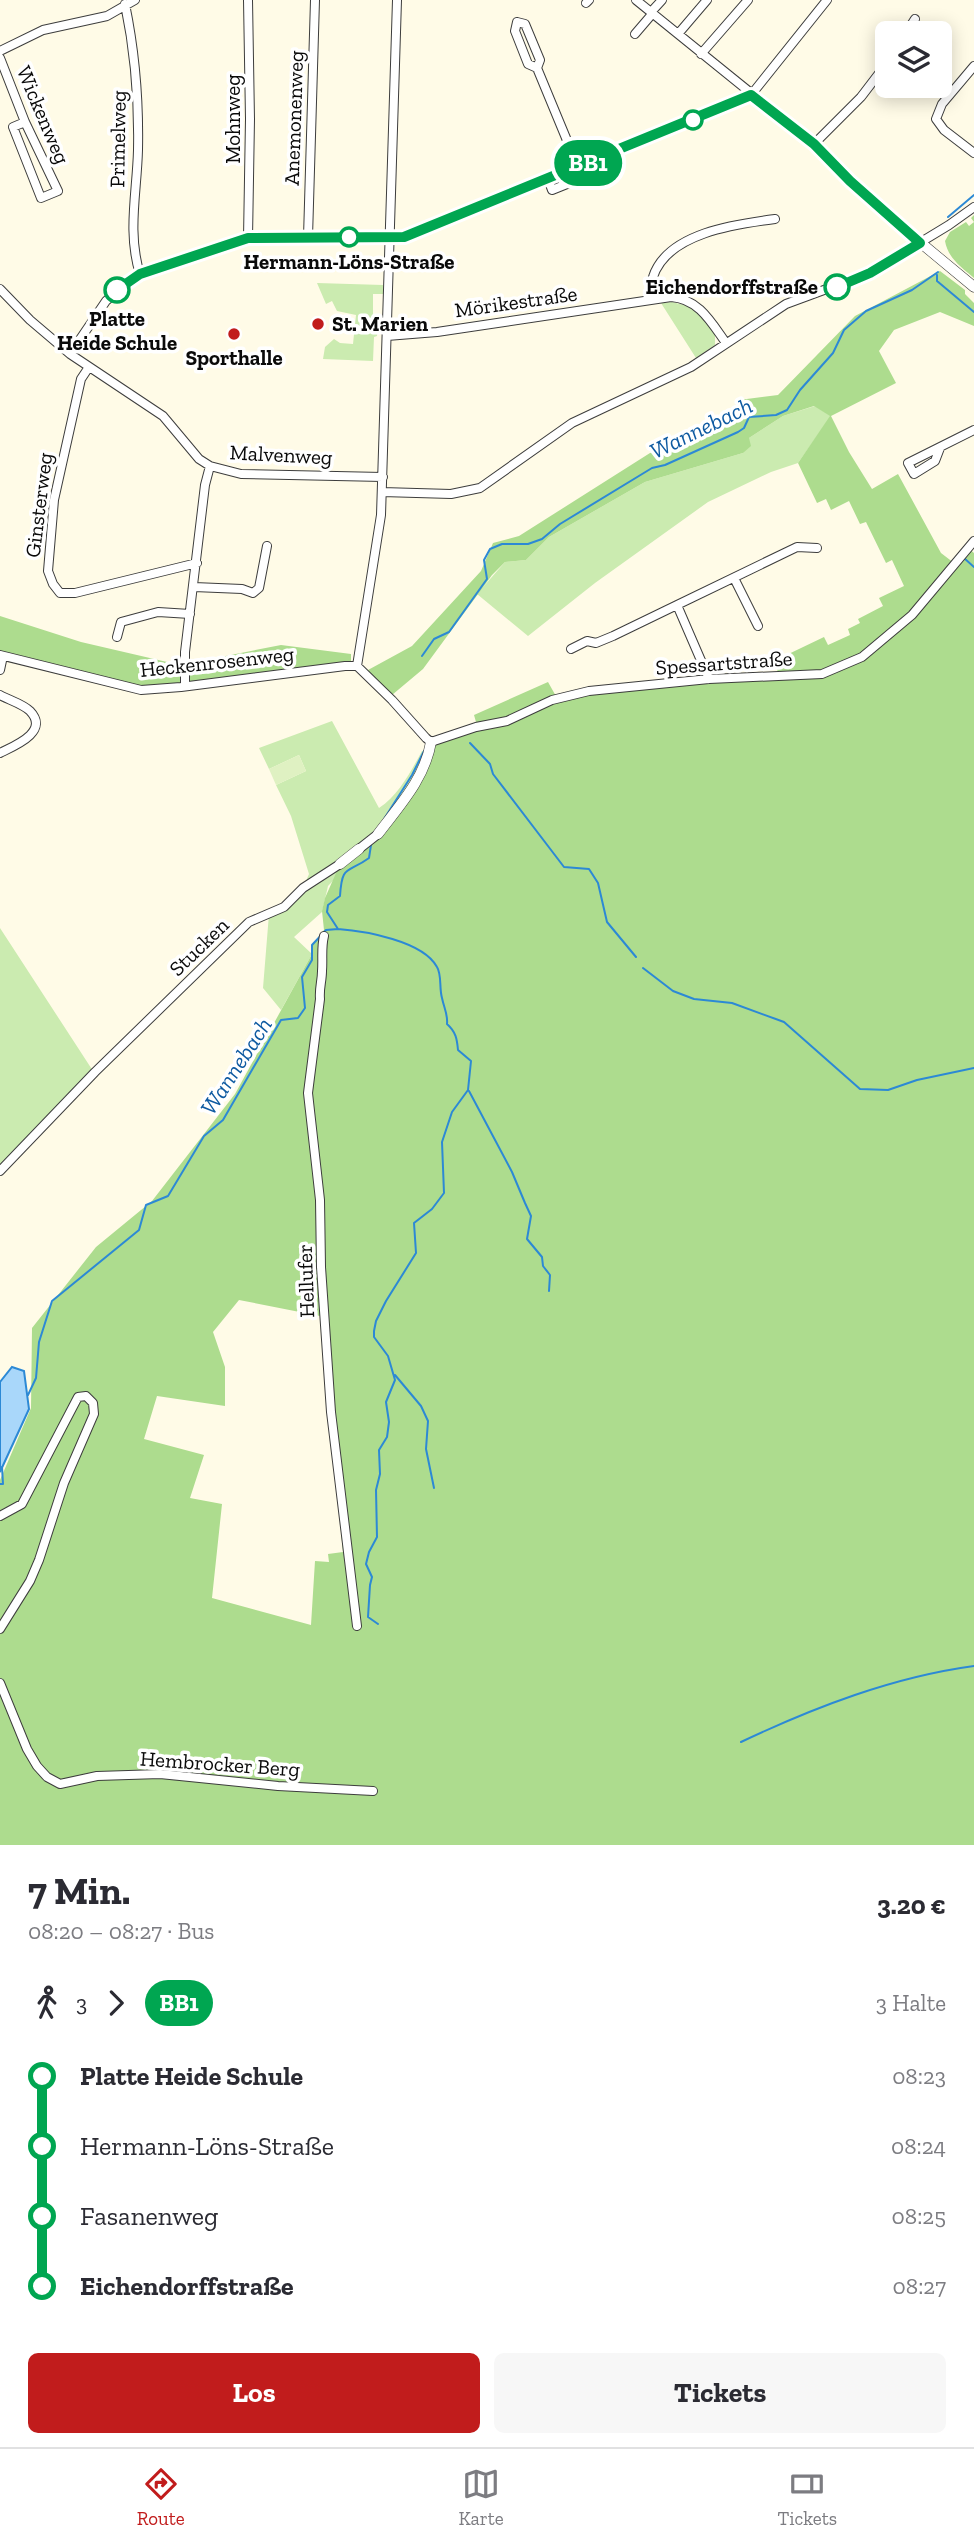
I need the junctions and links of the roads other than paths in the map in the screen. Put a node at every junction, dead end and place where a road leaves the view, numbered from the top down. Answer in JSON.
{"nodes":[{"id":1,"x":135,"y":0,"type":"edge"},
{"id":2,"x":248,"y":0,"type":"edge"},
{"id":3,"x":315,"y":0,"type":"edge"},
{"id":4,"x":397,"y":0,"type":"edge"},
{"id":5,"x":636,"y":0,"type":"edge"},
{"id":6,"x":662,"y":0,"type":"edge"},
{"id":7,"x":708,"y":0,"type":"edge"},
{"id":8,"x":748,"y":0,"type":"edge"},
{"id":9,"x":827,"y":0,"type":"edge"},
{"id":10,"x":125,"y":4,"type":"junction"},
{"id":11,"x":652,"y":13,"type":"junction"},
{"id":12,"x":635,"y":34,"type":"dead end"},
{"id":13,"x":678,"y":34,"type":"junction"},
{"id":14,"x":0,"y":51,"type":"edge"},
{"id":15,"x":701,"y":54,"type":"junction"},
{"id":16,"x":0,"y":58,"type":"edge"},
{"id":17,"x":974,"y":66,"type":"edge"},
{"id":18,"x":537,"y":68,"type":"junction"},
{"id":19,"x":875,"y":78,"type":"edge"},
{"id":20,"x":751,"y":95,"type":"junction"},
{"id":21,"x":25,"y":122,"type":"junction"},
{"id":22,"x":814,"y":144,"type":"junction"},
{"id":23,"x":974,"y":153,"type":"edge"},
{"id":24,"x":610,"y":154,"type":"junction"},
{"id":25,"x":578,"y":167,"type":"junction"},
{"id":26,"x":548,"y":179,"type":"junction"},
{"id":27,"x":974,"y":207,"type":"edge"},
{"id":28,"x":775,"y":219,"type":"dead end"},
{"id":29,"x":308,"y":237,"type":"junction"},
{"id":30,"x":248,"y":238,"type":"junction"},
{"id":31,"x":390,"y":238,"type":"junction"},
{"id":32,"x":920,"y":243,"type":"junction"},
{"id":33,"x":140,"y":274,"type":"junction"},
{"id":34,"x":974,"y":287,"type":"edge"},
{"id":35,"x":1,"y":294,"type":"edge"},
{"id":36,"x":650,"y":299,"type":"junction"},
{"id":37,"x":387,"y":336,"type":"junction"},
{"id":38,"x":726,"y":343,"type":"junction"},
{"id":39,"x":70,"y":354,"type":"junction"},
{"id":40,"x":89,"y":367,"type":"junction"},
{"id":41,"x":974,"y":430,"type":"edge"},
{"id":42,"x":940,"y":448,"type":"dead end"},
{"id":43,"x":210,"y":466,"type":"junction"},
{"id":44,"x":383,"y":477,"type":"junction"},
{"id":45,"x":382,"y":492,"type":"junction"},
{"id":46,"x":974,"y":541,"type":"edge"},
{"id":47,"x":267,"y":545,"type":"dead end"},
{"id":48,"x":817,"y":548,"type":"dead end"},
{"id":49,"x":197,"y":562,"type":"junction"},
{"id":50,"x":734,"y":578,"type":"junction"},
{"id":51,"x":194,"y":587,"type":"junction"},
{"id":52,"x":677,"y":605,"type":"junction"},
{"id":53,"x":190,"y":614,"type":"junction"},
{"id":54,"x":758,"y":626,"type":"dead end"},
{"id":55,"x":117,"y":637,"type":"dead end"},
{"id":56,"x":571,"y":649,"type":"dead end"},
{"id":57,"x":2,"y":656,"type":"edge"},
{"id":58,"x":357,"y":666,"type":"junction"},
{"id":59,"x":0,"y":670,"type":"edge"},
{"id":60,"x":709,"y":679,"type":"junction"},
{"id":61,"x":185,"y":686,"type":"junction"},
{"id":62,"x":0,"y":695,"type":"edge"},
{"id":63,"x":431,"y":742,"type":"junction"},
{"id":64,"x":0,"y":753,"type":"edge"},
{"id":65,"x":378,"y":834,"type":"joint"},
{"id":66,"x":359,"y":849,"type":"joint"},
{"id":67,"x":340,"y":864,"type":"joint"},
{"id":68,"x":324,"y":936,"type":"dead end"},
{"id":69,"x":0,"y":1171,"type":"edge"},
{"id":70,"x":0,"y":1516,"type":"edge"},
{"id":71,"x":356,"y":1626,"type":"dead end"},
{"id":72,"x":0,"y":1629,"type":"edge"},
{"id":73,"x":0,"y":1683,"type":"edge"},
{"id":74,"x":373,"y":1791,"type":"dead end"}],
"edges":[{"from":1,"to":10,"type":"street"},
{"from":2,"to":30,"type":"street","name":"Mohnweg"},
{"from":3,"to":29,"type":"street","name":"Anemonenweg"},
{"from":4,"to":31,"type":"street"},
{"from":5,"to":11,"type":"street"},
{"from":6,"to":11,"type":"street"},
{"from":7,"to":13,"type":"street"},
{"from":8,"to":15,"type":"street"},
{"from":9,"to":20,"type":"street"},
{"from":10,"to":14,"type":"street"},
{"from":10,"to":33,"type":"street","name":"Primelweg"},
{"from":11,"to":12,"type":"street"},
{"from":11,"to":13,"type":"street"},
{"from":13,"to":15,"type":"street"},
{"from":15,"to":20,"type":"street"},
{"from":16,"to":21,"type":"street","name":"Wickenweg"},
{"from":17,"to":23,"type":"street"},
{"from":18,"to":18,"type":"street"},
{"from":18,"to":25,"type":"street"},
{"from":19,"to":22,"type":"street"},
{"from":20,"to":22,"type":"street"},
{"from":20,"to":24,"type":"street"},
{"from":21,"to":21,"type":"street","name":"Wickenweg"},
{"from":22,"to":32,"type":"street"},
{"from":24,"to":25,"type":"street"},
{"from":24,"to":26,"type":"street"},
{"from":25,"to":26,"type":"street"},
{"from":26,"to":31,"type":"street"},
{"from":27,"to":32,"type":"street"},
{"from":28,"to":36,"type":"street"},
{"from":29,"to":30,"type":"street"},
{"from":29,"to":31,"type":"street"},
{"from":30,"to":33,"type":"street"},
{"from":31,"to":37,"type":"street"},
{"from":32,"to":34,"type":"street"},
{"from":32,"to":38,"type":"street"},
{"from":33,"to":39,"type":"street"},
{"from":35,"to":39,"type":"street","name":"Malvenweg"},
{"from":36,"to":37,"type":"street","name":"Mörikestraße"},
{"from":36,"to":38,"type":"street","name":"Mörikestraße"},
{"from":37,"to":44,"type":"street"},
{"from":38,"to":45,"type":"street"},
{"from":39,"to":40,"type":"street","name":"Malvenweg"},
{"from":40,"to":43,"type":"street","name":"Malvenweg"},
{"from":40,"to":49,"type":"street","name":"Ginsterweg"},
{"from":41,"to":42,"type":"street"},
{"from":43,"to":44,"type":"street","name":"Malvenweg"},
{"from":43,"to":49,"type":"street"},
{"from":44,"to":45,"type":"street"},
{"from":45,"to":58,"type":"street"},
{"from":46,"to":60,"type":"street","name":"Spessartstraße"},
{"from":47,"to":51,"type":"street"},
{"from":48,"to":50,"type":"street"},
{"from":49,"to":51,"type":"street"},
{"from":50,"to":52,"type":"street"},
{"from":50,"to":54,"type":"street"},
{"from":51,"to":53,"type":"street"},
{"from":52,"to":56,"type":"street"},
{"from":52,"to":60,"type":"street"},
{"from":53,"to":55,"type":"street"},
{"from":53,"to":61,"type":"street"},
{"from":57,"to":59,"type":"street"},
{"from":57,"to":61,"type":"street","name":"Heckenrosenweg"},
{"from":58,"to":61,"type":"street","name":"Heckenrosenweg"},
{"from":58,"to":63,"type":"street"},
{"from":60,"to":63,"type":"street","name":"Spessartstraße"},
{"from":62,"to":64,"type":"street"},
{"from":63,"to":65,"type":"street"},
{"from":65,"to":66,"type":"street"},
{"from":66,"to":67,"type":"street"},
{"from":67,"to":69,"type":"street","name":"Stucken"},
{"from":68,"to":71,"type":"street","name":"Hellufer"},
{"from":70,"to":72,"type":"street"},
{"from":73,"to":74,"type":"street","name":"Hembrocker Berg"}]}
